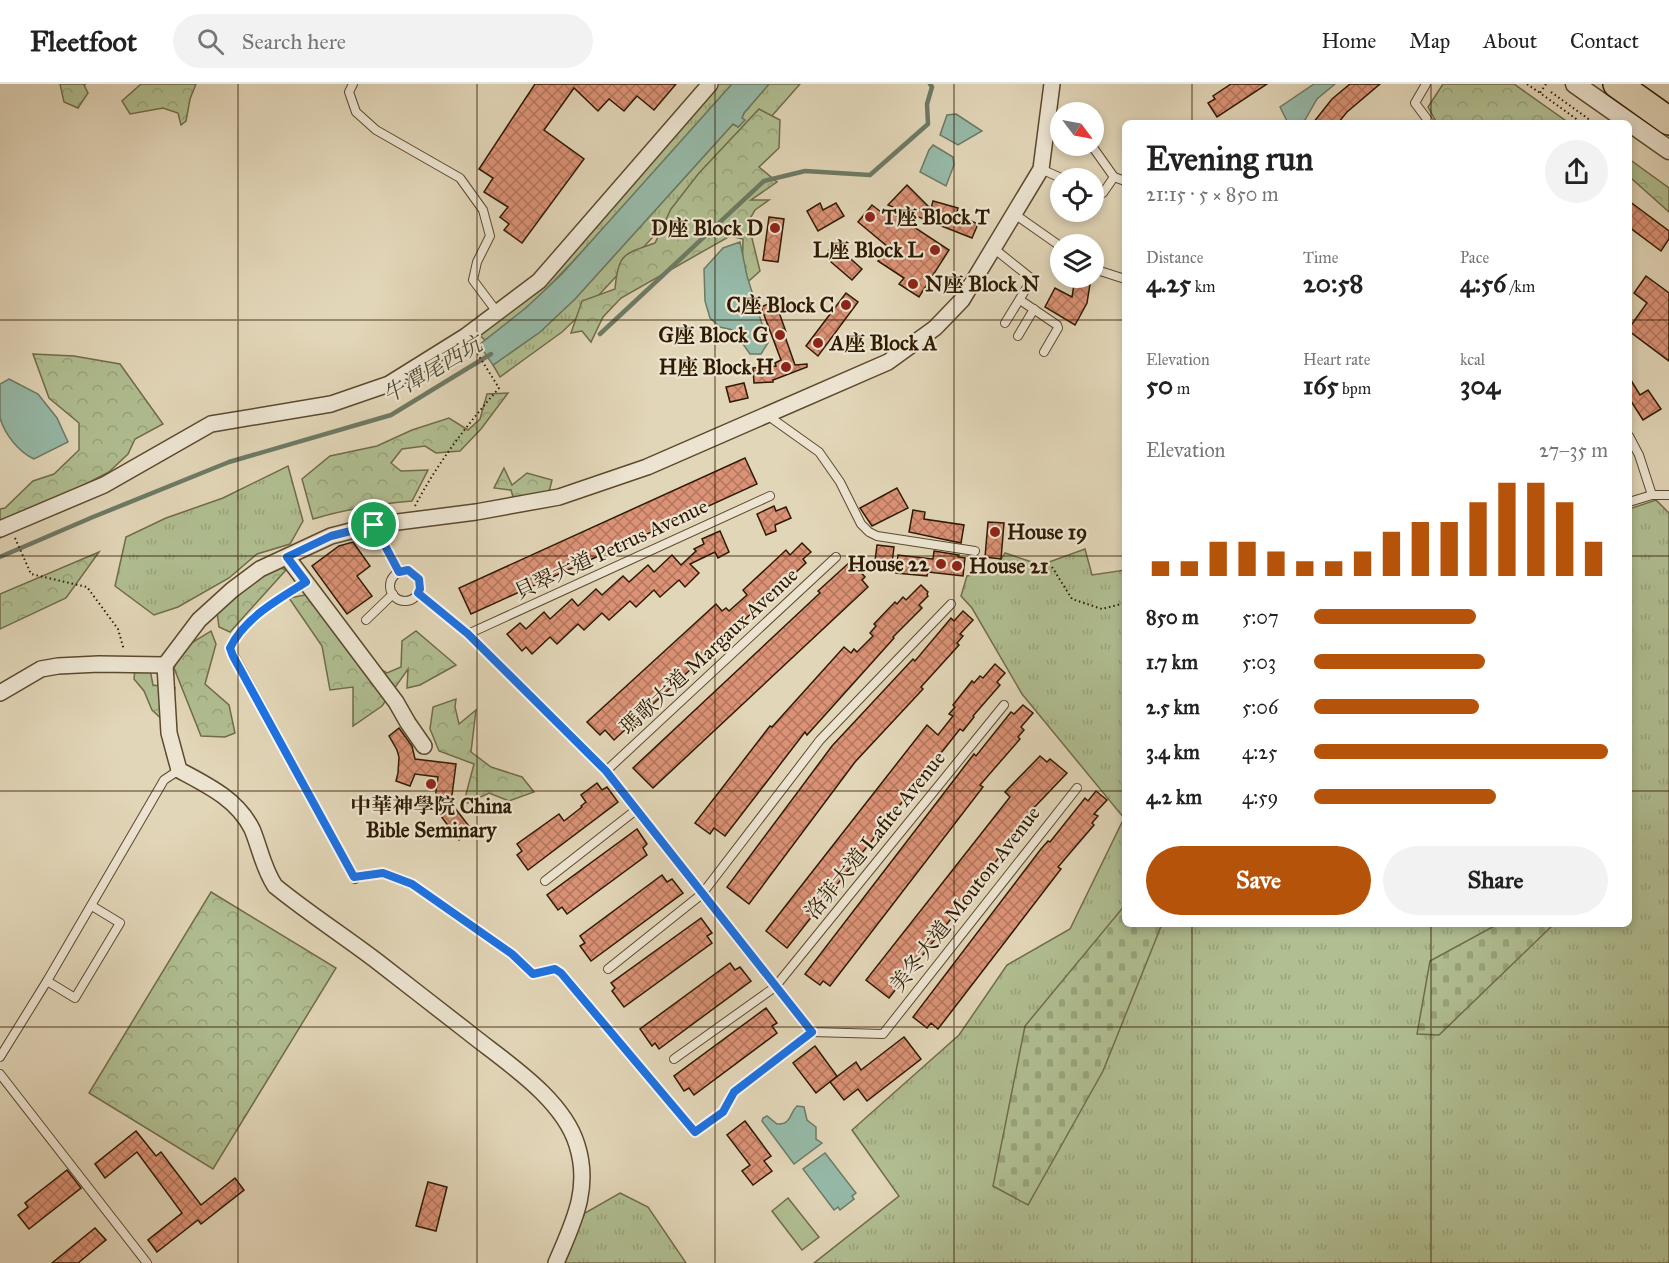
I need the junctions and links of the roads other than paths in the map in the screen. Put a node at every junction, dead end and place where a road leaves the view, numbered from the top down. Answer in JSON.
{"nodes":[{"id":1,"x":353,"y":84,"type":"edge"},
{"id":2,"x":710,"y":84,"type":"edge"},
{"id":3,"x":1052,"y":84,"type":"edge"},
{"id":4,"x":1426,"y":84,"type":"edge"},
{"id":5,"x":1575,"y":84,"type":"edge"},
{"id":6,"x":1617,"y":84,"type":"edge"},
{"id":7,"x":1052,"y":102,"type":"edge"},
{"id":8,"x":1428,"y":120,"type":"edge"},
{"id":9,"x":1626,"y":120,"type":"edge"},
{"id":10,"x":1669,"y":121,"type":"edge"},
{"id":11,"x":1632,"y":124,"type":"edge"},
{"id":12,"x":1050,"y":136,"type":"edge"},
{"id":13,"x":1669,"y":150,"type":"edge"},
{"id":14,"x":1099,"y":156,"type":"edge"},
{"id":15,"x":1041,"y":169,"type":"junction"},
{"id":16,"x":1050,"y":173,"type":"edge"},
{"id":17,"x":1114,"y":177,"type":"junction"},
{"id":18,"x":1122,"y":180,"type":"edge"},
{"id":19,"x":1104,"y":192,"type":"edge"},
{"id":20,"x":1013,"y":213,"type":"junction"},
{"id":21,"x":1050,"y":239,"type":"edge"},
{"id":22,"x":992,"y":247,"type":"junction"},
{"id":23,"x":1104,"y":273,"type":"edge"},
{"id":24,"x":1122,"y":278,"type":"edge"},
{"id":25,"x":1020,"y":300,"type":"junction"},
{"id":26,"x":1034,"y":309,"type":"junction"},
{"id":27,"x":497,"y":312,"type":"junction"},
{"id":28,"x":1005,"y":323,"type":"dead end"},
{"id":29,"x":1018,"y":336,"type":"dead end"},
{"id":30,"x":1044,"y":352,"type":"dead end"},
{"id":31,"x":767,"y":415,"type":"junction"},
{"id":32,"x":1632,"y":442,"type":"edge"},
{"id":33,"x":1652,"y":495,"type":"junction"},
{"id":34,"x":1669,"y":495,"type":"edge"},
{"id":35,"x":770,"y":496,"type":"dead end"},
{"id":36,"x":1632,"y":501,"type":"edge"},
{"id":37,"x":374,"y":525,"type":"junction"},
{"id":38,"x":0,"y":529,"type":"edge"},
{"id":39,"x":975,"y":551,"type":"dead end"},
{"id":40,"x":287,"y":557,"type":"junction"},
{"id":41,"x":836,"y":557,"type":"dead end"},
{"id":42,"x":399,"y":572,"type":"junction"},
{"id":43,"x":306,"y":582,"type":"junction"},
{"id":44,"x":418,"y":593,"type":"junction"},
{"id":45,"x":393,"y":594,"type":"junction"},
{"id":46,"x":951,"y":604,"type":"dead end"},
{"id":47,"x":366,"y":620,"type":"dead end"},
{"id":48,"x":468,"y":634,"type":"junction"},
{"id":49,"x":165,"y":665,"type":"junction"},
{"id":50,"x":0,"y":693,"type":"edge"},
{"id":51,"x":1004,"y":705,"type":"dead end"},
{"id":52,"x":424,"y":746,"type":"dead end"},
{"id":53,"x":179,"y":770,"type":"junction"},
{"id":54,"x":606,"y":771,"type":"junction"},
{"id":55,"x":1077,"y":788,"type":"dead end"},
{"id":56,"x":636,"y":810,"type":"junction"},
{"id":57,"x":355,"y":878,"type":"road end"},
{"id":58,"x":545,"y":881,"type":"dead end"},
{"id":59,"x":702,"y":894,"type":"junction"},
{"id":60,"x":92,"y":906,"type":"junction"},
{"id":61,"x":608,"y":969,"type":"dead end"},
{"id":62,"x":47,"y":981,"type":"junction"},
{"id":63,"x":775,"y":987,"type":"junction"},
{"id":64,"x":812,"y":1032,"type":"junction"},
{"id":65,"x":0,"y":1056,"type":"edge"},
{"id":66,"x":674,"y":1059,"type":"dead end"},
{"id":67,"x":0,"y":1074,"type":"edge"},
{"id":68,"x":695,"y":1132,"type":"road end"},
{"id":69,"x":147,"y":1263,"type":"edge"},
{"id":70,"x":556,"y":1263,"type":"edge"}],
"edges":[{"from":1,"to":27,"type":"lane"},
{"from":2,"to":27,"type":"street"},
{"from":3,"to":7,"type":"street"},
{"from":4,"to":8,"type":"lane"},
{"from":5,"to":9,"type":"street"},
{"from":6,"to":10,"type":"highway"},
{"from":11,"to":13,"type":"street"},
{"from":12,"to":15,"type":"street"},
{"from":14,"to":17,"type":"lane"},
{"from":15,"to":16,"type":"lane"},
{"from":15,"to":20,"type":"street"},
{"from":17,"to":18,"type":"lane"},
{"from":17,"to":19,"type":"lane"},
{"from":20,"to":21,"type":"lane"},
{"from":20,"to":22,"type":"street"},
{"from":22,"to":25,"type":"lane"},
{"from":22,"to":31,"type":"street"},
{"from":23,"to":24,"type":"lane"},
{"from":25,"to":26,"type":"lane"},
{"from":25,"to":28,"type":"lane"},
{"from":26,"to":29,"type":"lane"},
{"from":26,"to":30,"type":"lane"},
{"from":27,"to":38,"type":"street"},
{"from":31,"to":37,"type":"street"},
{"from":31,"to":39,"type":"lane"},
{"from":32,"to":33,"type":"lane"},
{"from":33,"to":34,"type":"lane"},
{"from":33,"to":36,"type":"lane"},
{"from":35,"to":48,"type":"lane","name":"貝翠大道 Petrus Avenue"},
{"from":37,"to":40,"type":"street"},
{"from":37,"to":42,"type":"lane"},
{"from":40,"to":43,"type":"street"},
{"from":40,"to":49,"type":"street"},
{"from":41,"to":54,"type":"lane","name":"瑪歌大道 Margaux Avenue"},
{"from":42,"to":44,"type":"lane"},
{"from":42,"to":45,"type":"lane"},
{"from":43,"to":52,"type":"street"},
{"from":43,"to":57,"type":"lane"},
{"from":44,"to":45,"type":"lane"},
{"from":44,"to":48,"type":"lane"},
{"from":45,"to":47,"type":"lane"},
{"from":46,"to":59,"type":"lane"},
{"from":48,"to":54,"type":"lane"},
{"from":49,"to":50,"type":"street"},
{"from":49,"to":53,"type":"street"},
{"from":51,"to":63,"type":"lane","name":"洛菲大道 Lafite Avenue"},
{"from":53,"to":60,"type":"lane"},
{"from":53,"to":70,"type":"street"},
{"from":54,"to":56,"type":"lane"},
{"from":55,"to":64,"type":"lane","name":"美冬大道 Mouton Avenue"},
{"from":56,"to":58,"type":"lane"},
{"from":56,"to":59,"type":"lane"},
{"from":59,"to":61,"type":"lane"},
{"from":59,"to":63,"type":"lane"},
{"from":60,"to":62,"type":"lane"},
{"from":60,"to":62,"type":"lane"},
{"from":62,"to":65,"type":"lane"},
{"from":63,"to":64,"type":"lane"},
{"from":63,"to":66,"type":"lane","name":"洛菲大道 Lafite Avenue"},
{"from":64,"to":68,"type":"lane"},
{"from":67,"to":69,"type":"lane"}]}
